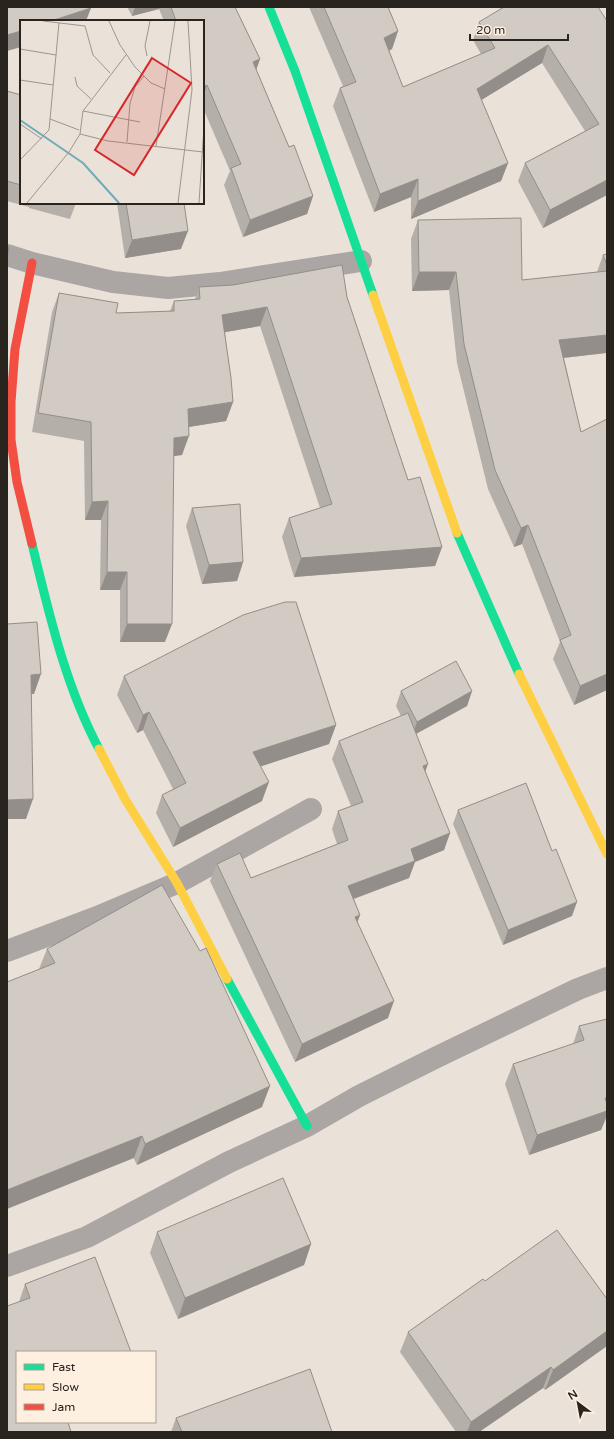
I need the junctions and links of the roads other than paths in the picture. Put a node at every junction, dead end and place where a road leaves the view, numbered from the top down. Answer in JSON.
{"nodes":[{"id":1,"x":269,"y":7,"type":"edge"},
{"id":2,"x":7,"y":255,"type":"edge"},
{"id":3,"x":361,"y":261,"type":"junction"},
{"id":4,"x":32,"y":263,"type":"junction"},
{"id":5,"x":311,"y":809,"type":"dead end"},
{"id":6,"x":607,"y":854,"type":"edge"},
{"id":7,"x":177,"y":883,"type":"junction"},
{"id":8,"x":7,"y":951,"type":"edge"},
{"id":9,"x":607,"y":978,"type":"edge"},
{"id":10,"x":307,"y":1126,"type":"junction"},
{"id":11,"x":7,"y":1266,"type":"edge"}],
"edges":[{"from":1,"to":3,"type":"street"},
{"from":2,"to":4,"type":"street"},
{"from":3,"to":4,"type":"street"},
{"from":3,"to":6,"type":"street"},
{"from":4,"to":7,"type":"street"},
{"from":5,"to":7,"type":"street"},
{"from":7,"to":8,"type":"street"},
{"from":7,"to":10,"type":"street"},
{"from":9,"to":10,"type":"street"},
{"from":10,"to":11,"type":"street"}]}
